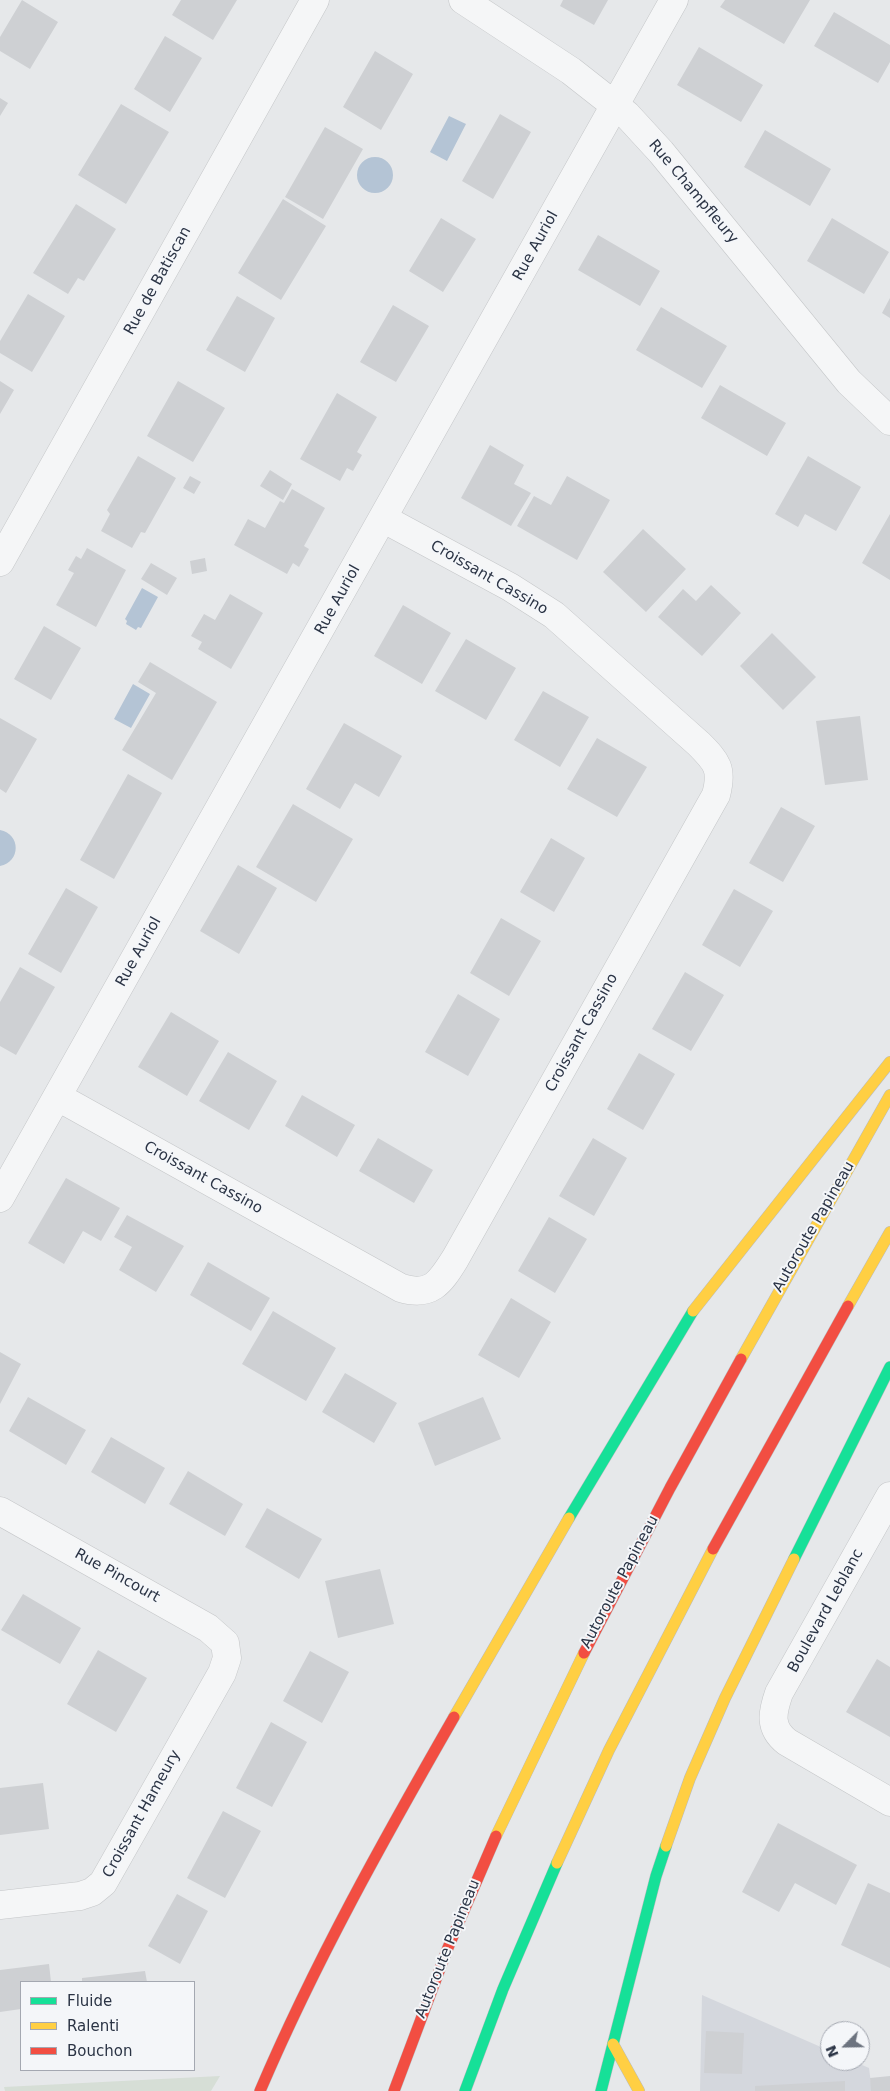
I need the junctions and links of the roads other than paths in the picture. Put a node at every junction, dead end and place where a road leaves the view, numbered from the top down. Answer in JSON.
{"nodes":[{"id":1,"x":315,"y":0,"type":"edge"},
{"id":2,"x":462,"y":0,"type":"edge"},
{"id":3,"x":674,"y":0,"type":"edge"},
{"id":4,"x":615,"y":104,"type":"junction"},
{"id":5,"x":890,"y":421,"type":"edge"},
{"id":6,"x":384,"y":518,"type":"junction"},
{"id":7,"x":0,"y":562,"type":"edge"},
{"id":8,"x":890,"y":1062,"type":"edge"},
{"id":9,"x":890,"y":1094,"type":"edge"},
{"id":10,"x":58,"y":1097,"type":"junction"},
{"id":11,"x":0,"y":1198,"type":"edge"},
{"id":12,"x":890,"y":1232,"type":"edge"},
{"id":13,"x":890,"y":1367,"type":"edge"},
{"id":14,"x":890,"y":1496,"type":"edge"},
{"id":15,"x":0,"y":1511,"type":"edge"},
{"id":16,"x":227,"y":1649,"type":"joint"},
{"id":17,"x":890,"y":1802,"type":"edge"},
{"id":18,"x":0,"y":1905,"type":"edge"},
{"id":19,"x":612,"y":2044,"type":"junction"},
{"id":20,"x":260,"y":2091,"type":"edge"},
{"id":21,"x":394,"y":2091,"type":"edge"},
{"id":22,"x":464,"y":2091,"type":"edge"},
{"id":23,"x":601,"y":2091,"type":"edge"},
{"id":24,"x":639,"y":2091,"type":"edge"}],
"edges":[{"from":1,"to":7,"type":"street","name":"Rue de Batiscan"},
{"from":2,"to":4,"type":"street","name":"Rue Champfleury"},
{"from":3,"to":4,"type":"street","name":"Rue Auriol"},
{"from":4,"to":5,"type":"street","name":"Rue Champfleury"},
{"from":4,"to":6,"type":"street","name":"Rue Auriol"},
{"from":6,"to":10,"type":"street","name":"Rue Auriol"},
{"from":6,"to":10,"type":"street","name":"Croissant Cassino"},
{"from":8,"to":20,"type":"highway"},
{"from":9,"to":21,"type":"highway","name":"Autoroute Papineau"},
{"from":10,"to":11,"type":"street","name":"Rue Auriol"},
{"from":12,"to":22,"type":"highway"},
{"from":13,"to":19,"type":"highway"},
{"from":14,"to":17,"type":"street","name":"Boulevard Leblanc"},
{"from":15,"to":16,"type":"street","name":"Rue Pincourt"},
{"from":16,"to":18,"type":"street","name":"Croissant Hameury"},
{"from":19,"to":23,"type":"highway"},
{"from":19,"to":24,"type":"highway"}]}
